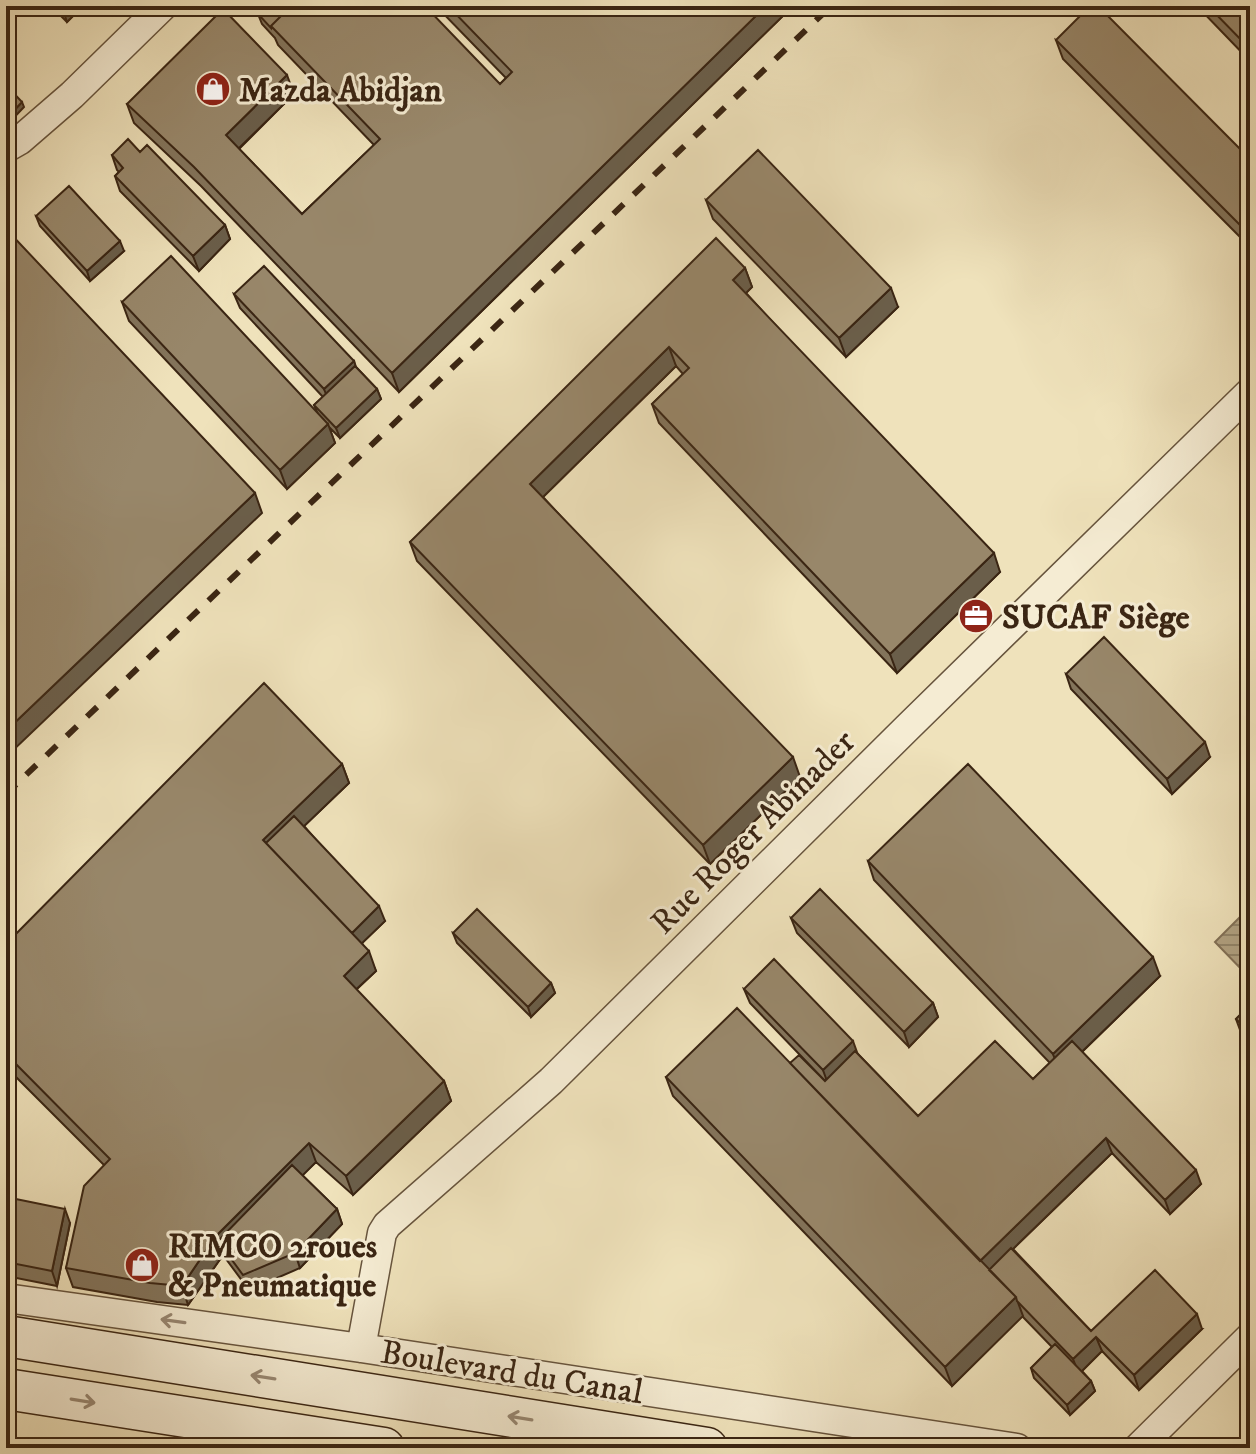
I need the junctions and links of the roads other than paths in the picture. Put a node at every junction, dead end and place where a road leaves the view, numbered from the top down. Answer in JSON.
{"nodes":[{"id":1,"x":163,"y":6,"type":"edge"},
{"id":2,"x":6,"y":148,"type":"edge"},
{"id":3,"x":1250,"y":392,"type":"edge"},
{"id":4,"x":6,"y":1298,"type":"edge"},
{"id":5,"x":6,"y":1336,"type":"edge"},
{"id":6,"x":1250,"y":1337,"type":"edge"},
{"id":7,"x":361,"y":1348,"type":"junction"},
{"id":8,"x":6,"y":1389,"type":"edge"},
{"id":9,"x":384,"y":1448,"type":"edge"},
{"id":10,"x":707,"y":1448,"type":"edge"},
{"id":11,"x":1017,"y":1448,"type":"edge"},
{"id":12,"x":1138,"y":1448,"type":"edge"}],
"edges":[{"from":1,"to":2,"type":"street"},
{"from":3,"to":7,"type":"street","name":"Rue Roger Abinader"},
{"from":7,"to":4,"type":"street","name":"Boulevard du Canal","one_way":true},
{"from":10,"to":5,"type":"main road","name":"Boulevard du Canal","one_way":true},
{"from":6,"to":12,"type":"street"},
{"from":7,"to":11,"type":"street","name":"Boulevard du Canal"},
{"from":8,"to":9,"type":"main road","one_way":true}]}
